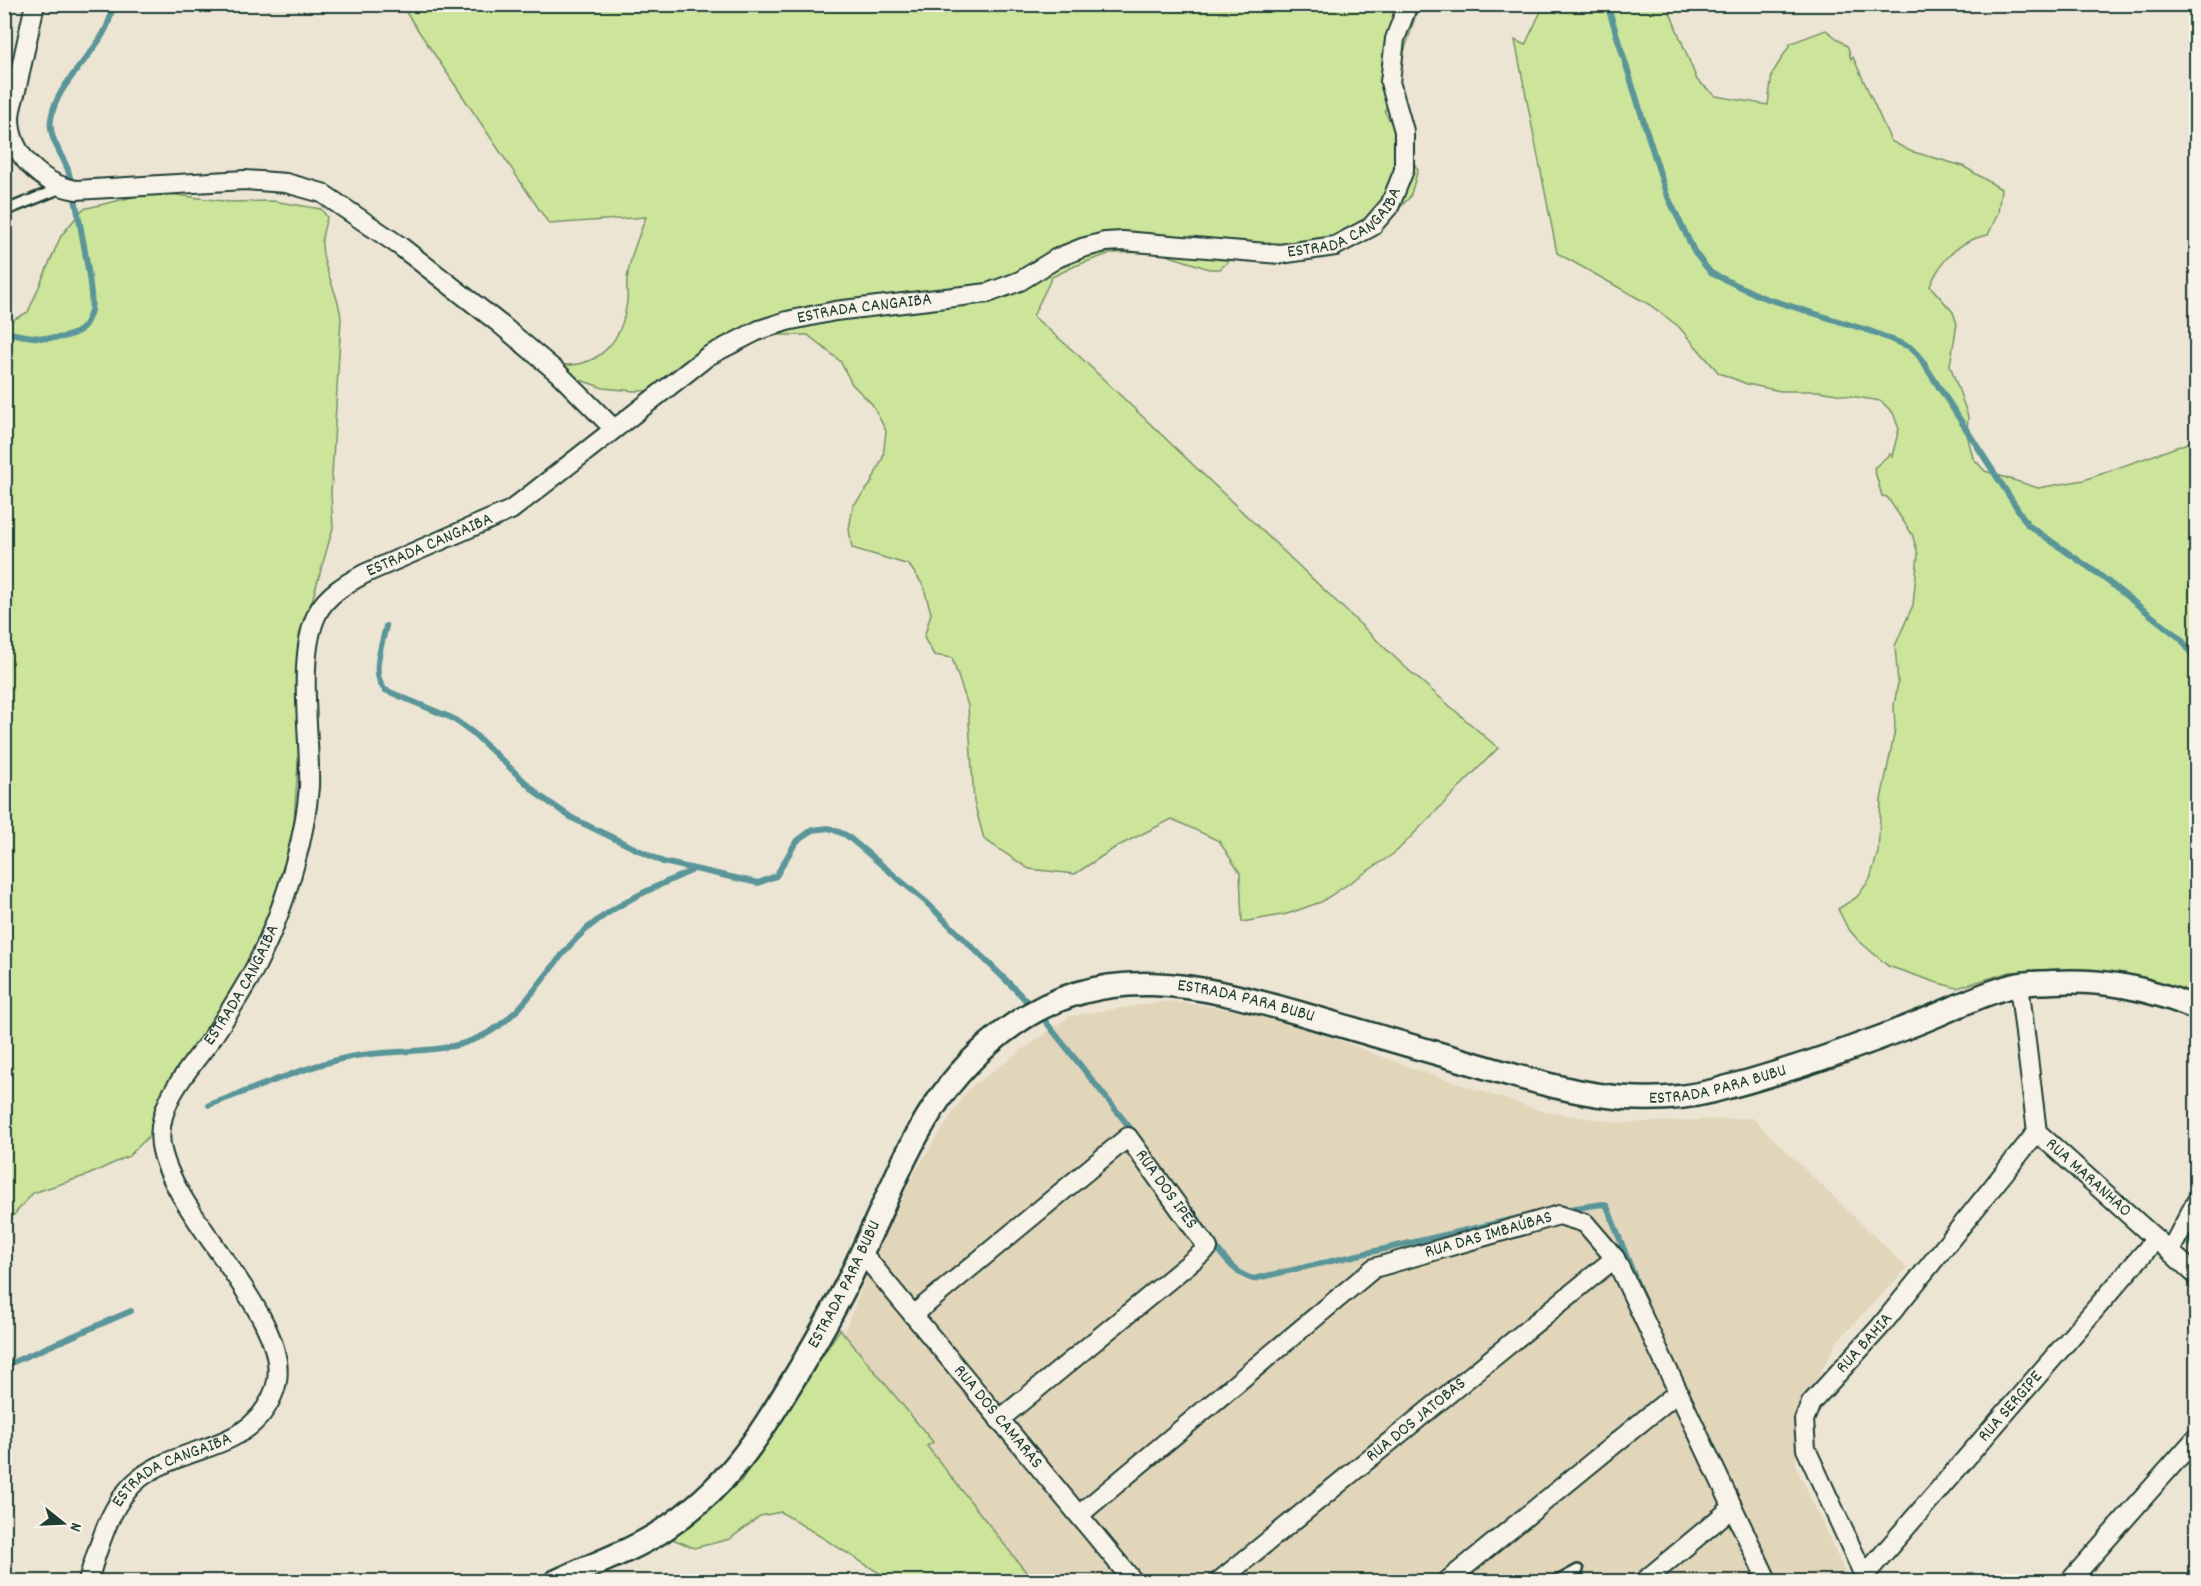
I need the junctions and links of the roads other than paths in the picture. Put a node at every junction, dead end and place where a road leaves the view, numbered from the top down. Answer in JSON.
{"nodes":[{"id":1,"x":34,"y":4,"type":"edge"},
{"id":2,"x":1408,"y":4,"type":"edge"},
{"id":3,"x":61,"y":188,"type":"junction"},
{"id":4,"x":4,"y":211,"type":"edge"},
{"id":5,"x":614,"y":429,"type":"junction"},
{"id":6,"x":2019,"y":984,"type":"junction"},
{"id":7,"x":2196,"y":1008,"type":"edge"},
{"id":8,"x":2037,"y":1132,"type":"junction"},
{"id":9,"x":2196,"y":1202,"type":"edge"},
{"id":10,"x":2163,"y":1245,"type":"junction"},
{"id":11,"x":862,"y":1253,"type":"junction"},
{"id":12,"x":1615,"y":1258,"type":"junction"},
{"id":13,"x":2196,"y":1275,"type":"edge"},
{"id":14,"x":913,"y":1315,"type":"junction"},
{"id":15,"x":1678,"y":1392,"type":"junction"},
{"id":16,"x":999,"y":1420,"type":"junction"},
{"id":17,"x":2196,"y":1438,"type":"edge"},
{"id":18,"x":1733,"y":1507,"type":"junction"},
{"id":19,"x":1079,"y":1515,"type":"junction"},
{"id":20,"x":1578,"y":1570,"type":"dead end"},
{"id":21,"x":1865,"y":1579,"type":"edge"},
{"id":22,"x":91,"y":1581,"type":"edge"},
{"id":23,"x":555,"y":1581,"type":"edge"},
{"id":24,"x":1134,"y":1581,"type":"edge"},
{"id":25,"x":1218,"y":1581,"type":"edge"},
{"id":26,"x":1446,"y":1581,"type":"edge"},
{"id":27,"x":1556,"y":1581,"type":"edge"},
{"id":28,"x":1643,"y":1581,"type":"edge"},
{"id":29,"x":1768,"y":1581,"type":"edge"},
{"id":30,"x":2069,"y":1581,"type":"edge"}],
"edges":[{"from":1,"to":3,"type":"street"},
{"from":2,"to":5,"type":"street","name":"ESTRADA CANGAIBA"},
{"from":3,"to":4,"type":"lane"},
{"from":3,"to":5,"type":"street"},
{"from":5,"to":22,"type":"street","name":"ESTRADA CANGAIBA"},
{"from":6,"to":7,"type":"street","name":"ESTRADA PARA BUBU"},
{"from":6,"to":8,"type":"street","name":"RUA MARANHÃO"},
{"from":6,"to":11,"type":"street","name":"ESTRADA PARA BUBU"},
{"from":8,"to":10,"type":"street","name":"RUA MARANHÃO"},
{"from":8,"to":21,"type":"street","name":"RUA BAHIA"},
{"from":9,"to":10,"type":"street","name":"RUA SERGIPE"},
{"from":10,"to":13,"type":"street","name":"RUA MARANHÃO"},
{"from":10,"to":21,"type":"street","name":"RUA SERGIPE"},
{"from":11,"to":14,"type":"street","name":"RUA DOS CAMARÁS"},
{"from":11,"to":23,"type":"street","name":"ESTRADA PARA BUBU"},
{"from":12,"to":15,"type":"street","name":"RUA DAS IMBAÚBAS"},
{"from":12,"to":19,"type":"street","name":"RUA DAS IMBAÚBAS"},
{"from":12,"to":25,"type":"street","name":"RUA DOS JATOBÁS"},
{"from":14,"to":16,"type":"street","name":"RUA DOS CAMARÁS"},
{"from":14,"to":16,"type":"street","name":"RUA DOS IPÊS"},
{"from":15,"to":18,"type":"street","name":"RUA DAS IMBAÚBAS"},
{"from":15,"to":26,"type":"street"},
{"from":16,"to":19,"type":"street","name":"RUA DOS CAMARÁS"},
{"from":17,"to":30,"type":"street"},
{"from":18,"to":28,"type":"street"},
{"from":18,"to":29,"type":"street","name":"RUA DAS IMBAÚBAS"},
{"from":19,"to":24,"type":"street","name":"RUA DOS CAMARÁS"},
{"from":20,"to":27,"type":"lane"}]}
